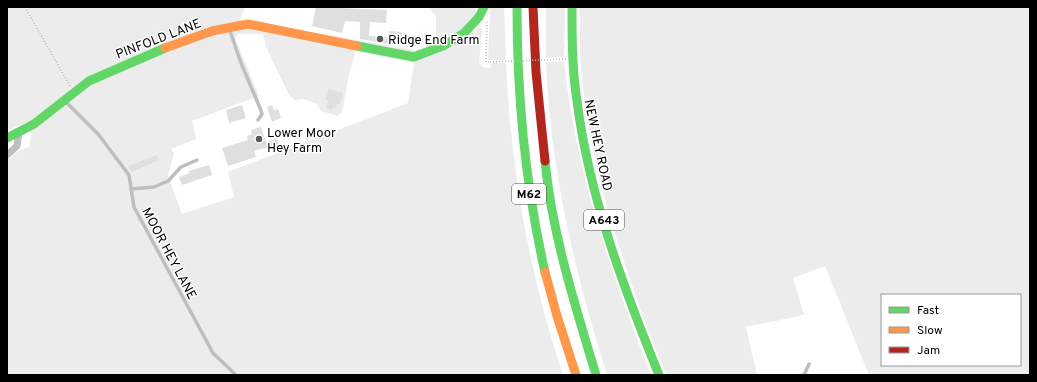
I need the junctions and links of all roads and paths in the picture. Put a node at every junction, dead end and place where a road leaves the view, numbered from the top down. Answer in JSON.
{"nodes":[{"id":1,"x":26,"y":7,"type":"edge"},
{"id":2,"x":517,"y":7,"type":"edge"},
{"id":3,"x":533,"y":7,"type":"edge"},
{"id":4,"x":572,"y":7,"type":"edge"},
{"id":5,"x":484,"y":8,"type":"edge"},
{"id":6,"x":229,"y":27,"type":"junction"},
{"id":7,"x":566,"y":59,"type":"dead end"},
{"id":8,"x":72,"y":94,"type":"junction"},
{"id":9,"x":64,"y":100,"type":"junction"},
{"id":10,"x":258,"y":120,"type":"dead end"},
{"id":11,"x":19,"y":132,"type":"junction"},
{"id":12,"x":7,"y":138,"type":"edge"},
{"id":13,"x":7,"y":155,"type":"edge"},
{"id":14,"x":197,"y":160,"type":"dead end"},
{"id":15,"x":131,"y":189,"type":"junction"},
{"id":16,"x":809,"y":364,"type":"dead end"},
{"id":17,"x":236,"y":375,"type":"edge"},
{"id":18,"x":576,"y":375,"type":"edge"},
{"id":19,"x":596,"y":375,"type":"edge"},
{"id":20,"x":659,"y":375,"type":"edge"},
{"id":21,"x":804,"y":375,"type":"edge"}],
"edges":[{"from":1,"to":8,"type":"path"},
{"from":2,"to":18,"type":"main road","number":"M62"},
{"from":3,"to":19,"type":"main road","number":"M62"},
{"from":4,"to":20,"type":"main road","name":"NEW HEY ROAD","number":"A643"},
{"from":5,"to":6,"type":"main road","name":"PINFOLD LANE"},
{"from":5,"to":7,"type":"path","bridge":true},
{"from":6,"to":8,"type":"main road","name":"PINFOLD LANE"},
{"from":6,"to":10,"type":"lane"},
{"from":8,"to":9,"type":"main road","name":"PINFOLD LANE"},
{"from":9,"to":11,"type":"main road","name":"PINFOLD LANE"},
{"from":9,"to":15,"type":"lane","name":"MOOR HEY LANE"},
{"from":11,"to":12,"type":"main road","name":"PINFOLD LANE"},
{"from":11,"to":13,"type":"street"},
{"from":14,"to":15,"type":"lane"},
{"from":15,"to":17,"type":"lane","name":"MOOR HEY LANE"},
{"from":16,"to":21,"type":"lane"}]}
